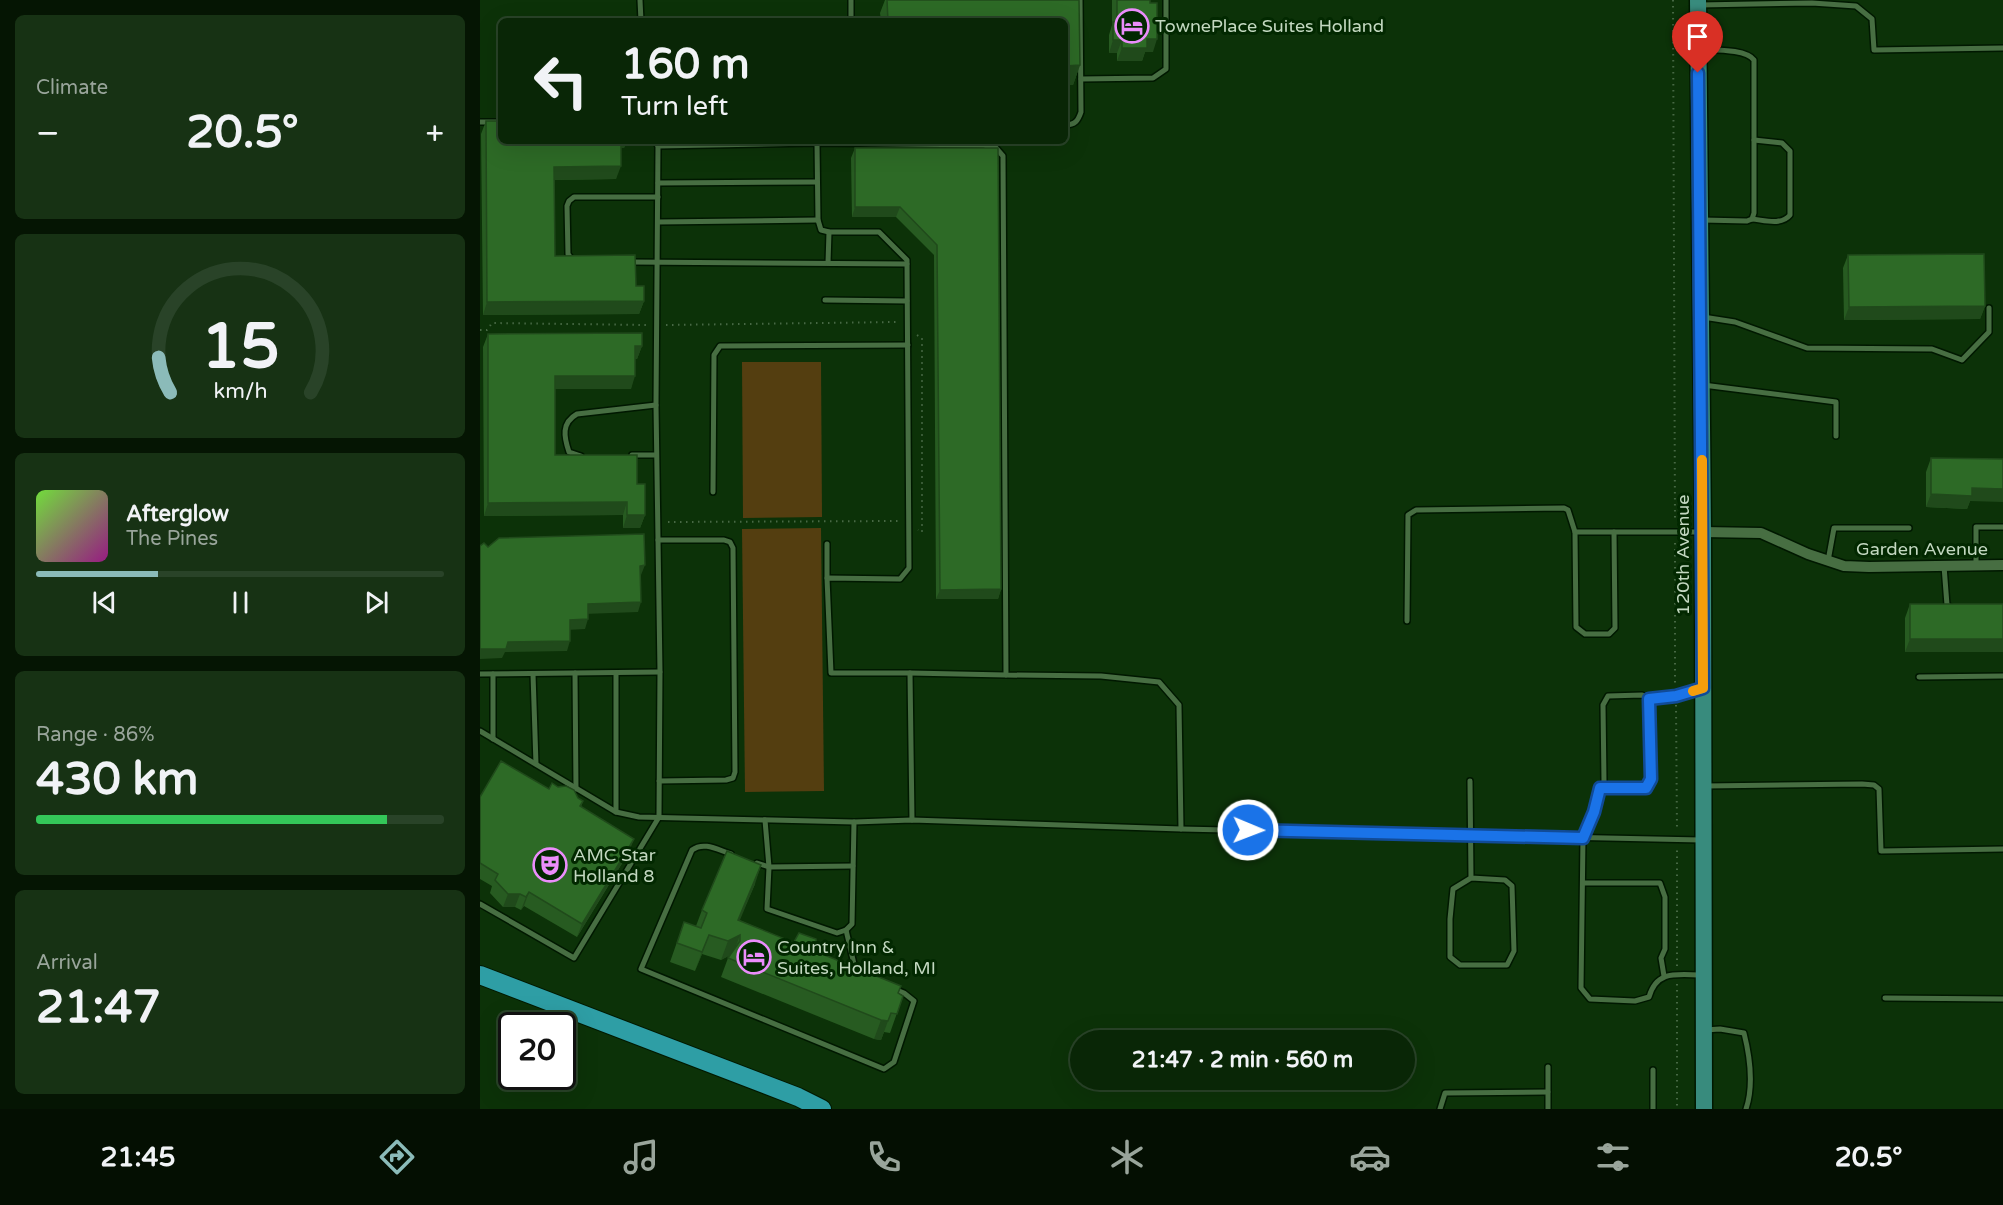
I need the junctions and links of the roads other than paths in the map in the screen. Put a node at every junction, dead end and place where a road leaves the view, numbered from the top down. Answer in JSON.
{"nodes":[{"id":1,"x":640,"y":0,"type":"edge"},
{"id":2,"x":851,"y":0,"type":"edge"},
{"id":3,"x":1080,"y":0,"type":"edge"},
{"id":4,"x":1166,"y":0,"type":"edge"},
{"id":5,"x":1698,"y":2,"type":"edge"},
{"id":6,"x":1753,"y":2,"type":"edge"},
{"id":7,"x":640,"y":18,"type":"edge"},
{"id":8,"x":851,"y":18,"type":"edge"},
{"id":9,"x":2003,"y":48,"type":"edge"},
{"id":10,"x":1698,"y":49,"type":"junction"},
{"id":11,"x":1081,"y":79,"type":"junction"},
{"id":12,"x":480,"y":122,"type":"edge"},
{"id":13,"x":498,"y":122,"type":"edge"},
{"id":14,"x":1068,"y":125,"type":"edge"},
{"id":15,"x":1754,"y":141,"type":"junction"},
{"id":16,"x":656,"y":144,"type":"edge"},
{"id":17,"x":817,"y":144,"type":"edge"},
{"id":18,"x":900,"y":144,"type":"edge"},
{"id":19,"x":817,"y":182,"type":"junction"},
{"id":20,"x":658,"y":183,"type":"junction"},
{"id":21,"x":658,"y":197,"type":"junction"},
{"id":22,"x":1700,"y":219,"type":"junction"},
{"id":23,"x":1752,"y":219,"type":"junction"},
{"id":24,"x":818,"y":220,"type":"junction"},
{"id":25,"x":658,"y":222,"type":"junction"},
{"id":26,"x":829,"y":232,"type":"junction"},
{"id":27,"x":577,"y":262,"type":"edge"},
{"id":28,"x":623,"y":262,"type":"edge"},
{"id":29,"x":658,"y":262,"type":"junction"},
{"id":30,"x":828,"y":263,"type":"junction"},
{"id":31,"x":907,"y":264,"type":"junction"},
{"id":32,"x":825,"y":300,"type":"dead end"},
{"id":33,"x":907,"y":301,"type":"junction"},
{"id":34,"x":1989,"y":308,"type":"dead end"},
{"id":35,"x":1701,"y":317,"type":"junction"},
{"id":36,"x":908,"y":345,"type":"junction"},
{"id":37,"x":1702,"y":385,"type":"junction"},
{"id":38,"x":656,"y":405,"type":"junction"},
{"id":39,"x":1836,"y":436,"type":"dead end"},
{"id":40,"x":656,"y":455,"type":"junction"},
{"id":41,"x":585,"y":456,"type":"edge"},
{"id":42,"x":621,"y":456,"type":"edge"},
{"id":43,"x":713,"y":492,"type":"dead end"},
{"id":44,"x":2003,"y":527,"type":"edge"},
{"id":45,"x":1909,"y":528,"type":"dead end"},
{"id":46,"x":1575,"y":532,"type":"junction"},
{"id":47,"x":1614,"y":532,"type":"junction"},
{"id":48,"x":1703,"y":532,"type":"junction"},
{"id":49,"x":658,"y":540,"type":"junction"},
{"id":50,"x":827,"y":544,"type":"dead end"},
{"id":51,"x":1828,"y":561,"type":"junction"},
{"id":52,"x":1976,"y":565,"type":"junction"},
{"id":53,"x":2003,"y":565,"type":"edge"},
{"id":54,"x":1944,"y":566,"type":"junction"},
{"id":55,"x":827,"y":578,"type":"junction"},
{"id":56,"x":1961,"y":607,"type":"edge"},
{"id":57,"x":1407,"y":621,"type":"dead end"},
{"id":58,"x":660,"y":672,"type":"junction"},
{"id":59,"x":575,"y":673,"type":"junction"},
{"id":60,"x":616,"y":673,"type":"junction"},
{"id":61,"x":910,"y":673,"type":"junction"},
{"id":62,"x":480,"y":674,"type":"edge"},
{"id":63,"x":493,"y":674,"type":"junction"},
{"id":64,"x":533,"y":674,"type":"junction"},
{"id":65,"x":1006,"y":675,"type":"junction"},
{"id":66,"x":2003,"y":676,"type":"edge"},
{"id":67,"x":1919,"y":677,"type":"dead end"},
{"id":68,"x":1703,"y":688,"type":"junction"},
{"id":69,"x":1649,"y":699,"type":"junction"},
{"id":70,"x":480,"y":731,"type":"edge"},
{"id":71,"x":494,"y":739,"type":"junction"},
{"id":72,"x":536,"y":765,"type":"junction"},
{"id":73,"x":659,"y":781,"type":"junction"},
{"id":74,"x":1470,"y":781,"type":"dead end"},
{"id":75,"x":1703,"y":786,"type":"junction"},
{"id":76,"x":1600,"y":788,"type":"junction"},
{"id":77,"x":576,"y":789,"type":"junction"},
{"id":78,"x":615,"y":812,"type":"junction"},
{"id":79,"x":659,"y":817,"type":"junction"},
{"id":80,"x":765,"y":820,"type":"junction"},
{"id":81,"x":912,"y":820,"type":"junction"},
{"id":82,"x":854,"y":822,"type":"junction"},
{"id":83,"x":1181,"y":829,"type":"junction"},
{"id":84,"x":1470,"y":835,"type":"junction"},
{"id":85,"x":1583,"y":838,"type":"junction"},
{"id":86,"x":1703,"y":840,"type":"junction"},
{"id":87,"x":2003,"y":849,"type":"edge"},
{"id":88,"x":737,"y":856,"type":"edge"},
{"id":89,"x":748,"y":860,"type":"edge"},
{"id":90,"x":853,"y":866,"type":"junction"},
{"id":91,"x":769,"y":867,"type":"junction"},
{"id":92,"x":1470,"y":878,"type":"junction"},
{"id":93,"x":1583,"y":883,"type":"junction"},
{"id":94,"x":480,"y":904,"type":"edge"},
{"id":95,"x":846,"y":930,"type":"junction"},
{"id":96,"x":480,"y":975,"type":"edge"},
{"id":97,"x":1703,"y":975,"type":"junction"},
{"id":98,"x":1664,"y":976,"type":"junction"},
{"id":99,"x":872,"y":981,"type":"edge"},
{"id":100,"x":883,"y":985,"type":"edge"},
{"id":101,"x":1885,"y":998,"type":"dead end"},
{"id":102,"x":2003,"y":999,"type":"edge"},
{"id":103,"x":1703,"y":1030,"type":"junction"},
{"id":104,"x":1548,"y":1067,"type":"dead end"},
{"id":105,"x":1653,"y":1070,"type":"dead end"},
{"id":106,"x":1548,"y":1092,"type":"junction"},
{"id":107,"x":822,"y":1109,"type":"edge"},
{"id":108,"x":1440,"y":1109,"type":"edge"},
{"id":109,"x":1548,"y":1109,"type":"edge"},
{"id":110,"x":1653,"y":1109,"type":"edge"},
{"id":111,"x":1704,"y":1109,"type":"edge"},
{"id":112,"x":1746,"y":1109,"type":"edge"}],
"edges":[{"from":1,"to":7,"type":"lane"},
{"from":2,"to":8,"type":"lane"},
{"from":3,"to":11,"type":"lane"},
{"from":4,"to":11,"type":"lane"},
{"from":5,"to":6,"type":"lane"},
{"from":5,"to":10,"type":"main road","name":"120th Avenue"},
{"from":6,"to":9,"type":"lane"},
{"from":10,"to":15,"type":"lane"},
{"from":10,"to":22,"type":"main road","name":"120th Avenue"},
{"from":11,"to":14,"type":"lane"},
{"from":12,"to":13,"type":"lane"},
{"from":15,"to":23,"type":"lane"},
{"from":15,"to":23,"type":"lane"},
{"from":16,"to":20,"type":"lane"},
{"from":17,"to":19,"type":"lane"},
{"from":18,"to":65,"type":"lane"},
{"from":19,"to":20,"type":"lane"},
{"from":19,"to":24,"type":"lane"},
{"from":20,"to":21,"type":"lane"},
{"from":21,"to":25,"type":"lane"},
{"from":21,"to":27,"type":"lane"},
{"from":22,"to":23,"type":"lane"},
{"from":22,"to":35,"type":"main road","name":"120th Avenue"},
{"from":24,"to":25,"type":"lane"},
{"from":24,"to":26,"type":"lane"},
{"from":25,"to":29,"type":"lane"},
{"from":26,"to":30,"type":"lane"},
{"from":26,"to":31,"type":"lane"},
{"from":28,"to":29,"type":"lane"},
{"from":29,"to":30,"type":"lane"},
{"from":29,"to":38,"type":"lane"},
{"from":30,"to":31,"type":"lane"},
{"from":31,"to":33,"type":"lane"},
{"from":32,"to":33,"type":"lane"},
{"from":33,"to":36,"type":"lane"},
{"from":34,"to":35,"type":"lane"},
{"from":35,"to":37,"type":"main road","name":"120th Avenue"},
{"from":36,"to":43,"type":"lane"},
{"from":36,"to":55,"type":"lane"},
{"from":37,"to":39,"type":"lane"},
{"from":37,"to":48,"type":"main road","name":"120th Avenue"},
{"from":38,"to":40,"type":"lane"},
{"from":38,"to":41,"type":"lane"},
{"from":40,"to":42,"type":"lane"},
{"from":40,"to":49,"type":"lane"},
{"from":44,"to":52,"type":"lane"},
{"from":45,"to":51,"type":"lane"},
{"from":46,"to":47,"type":"lane"},
{"from":46,"to":47,"type":"lane"},
{"from":46,"to":57,"type":"lane"},
{"from":47,"to":48,"type":"lane"},
{"from":48,"to":51,"type":"street","name":"Garden Avenue"},
{"from":48,"to":68,"type":"main road","name":"120th Avenue"},
{"from":49,"to":58,"type":"lane"},
{"from":49,"to":73,"type":"lane"},
{"from":50,"to":55,"type":"lane"},
{"from":51,"to":54,"type":"street","name":"Garden Avenue"},
{"from":52,"to":53,"type":"street","name":"Garden Avenue"},
{"from":52,"to":54,"type":"street","name":"Garden Avenue"},
{"from":54,"to":56,"type":"lane"},
{"from":55,"to":61,"type":"lane"},
{"from":58,"to":60,"type":"lane"},
{"from":58,"to":73,"type":"lane"},
{"from":59,"to":60,"type":"lane"},
{"from":59,"to":64,"type":"lane"},
{"from":59,"to":77,"type":"lane"},
{"from":60,"to":78,"type":"lane"},
{"from":61,"to":65,"type":"lane"},
{"from":61,"to":81,"type":"lane"},
{"from":62,"to":63,"type":"lane"},
{"from":63,"to":64,"type":"lane"},
{"from":63,"to":71,"type":"lane"},
{"from":64,"to":72,"type":"lane"},
{"from":65,"to":83,"type":"lane"},
{"from":66,"to":67,"type":"lane"},
{"from":68,"to":69,"type":"lane"},
{"from":68,"to":75,"type":"main road","name":"120th Avenue"},
{"from":69,"to":76,"type":"lane"},
{"from":69,"to":76,"type":"lane"},
{"from":70,"to":71,"type":"lane"},
{"from":71,"to":72,"type":"lane"},
{"from":72,"to":77,"type":"lane"},
{"from":73,"to":79,"type":"lane"},
{"from":74,"to":84,"type":"lane"},
{"from":75,"to":86,"type":"main road","name":"120th Avenue"},
{"from":75,"to":87,"type":"lane"},
{"from":76,"to":85,"type":"lane"},
{"from":77,"to":78,"type":"lane"},
{"from":78,"to":79,"type":"lane"},
{"from":79,"to":80,"type":"lane"},
{"from":79,"to":94,"type":"lane"},
{"from":80,"to":82,"type":"lane"},
{"from":80,"to":91,"type":"lane"},
{"from":81,"to":82,"type":"lane"},
{"from":81,"to":83,"type":"lane"},
{"from":82,"to":90,"type":"lane"},
{"from":83,"to":84,"type":"lane"},
{"from":84,"to":85,"type":"lane"},
{"from":84,"to":92,"type":"lane"},
{"from":85,"to":86,"type":"lane"},
{"from":85,"to":93,"type":"lane"},
{"from":86,"to":97,"type":"main road","name":"120th Avenue"},
{"from":88,"to":100,"type":"lane"},
{"from":89,"to":91,"type":"lane"},
{"from":90,"to":91,"type":"lane"},
{"from":90,"to":95,"type":"lane"},
{"from":91,"to":95,"type":"lane"},
{"from":92,"to":92,"type":"lane"},
{"from":93,"to":98,"type":"lane"},
{"from":93,"to":98,"type":"lane"},
{"from":95,"to":99,"type":"lane"},
{"from":96,"to":107,"type":"highway"},
{"from":97,"to":98,"type":"lane"},
{"from":97,"to":103,"type":"main road","name":"120th Avenue"},
{"from":101,"to":102,"type":"lane"},
{"from":103,"to":111,"type":"main road","name":"120th Avenue"},
{"from":103,"to":112,"type":"lane"},
{"from":104,"to":106,"type":"lane"},
{"from":105,"to":110,"type":"lane"},
{"from":106,"to":108,"type":"lane"},
{"from":106,"to":109,"type":"lane"}]}
